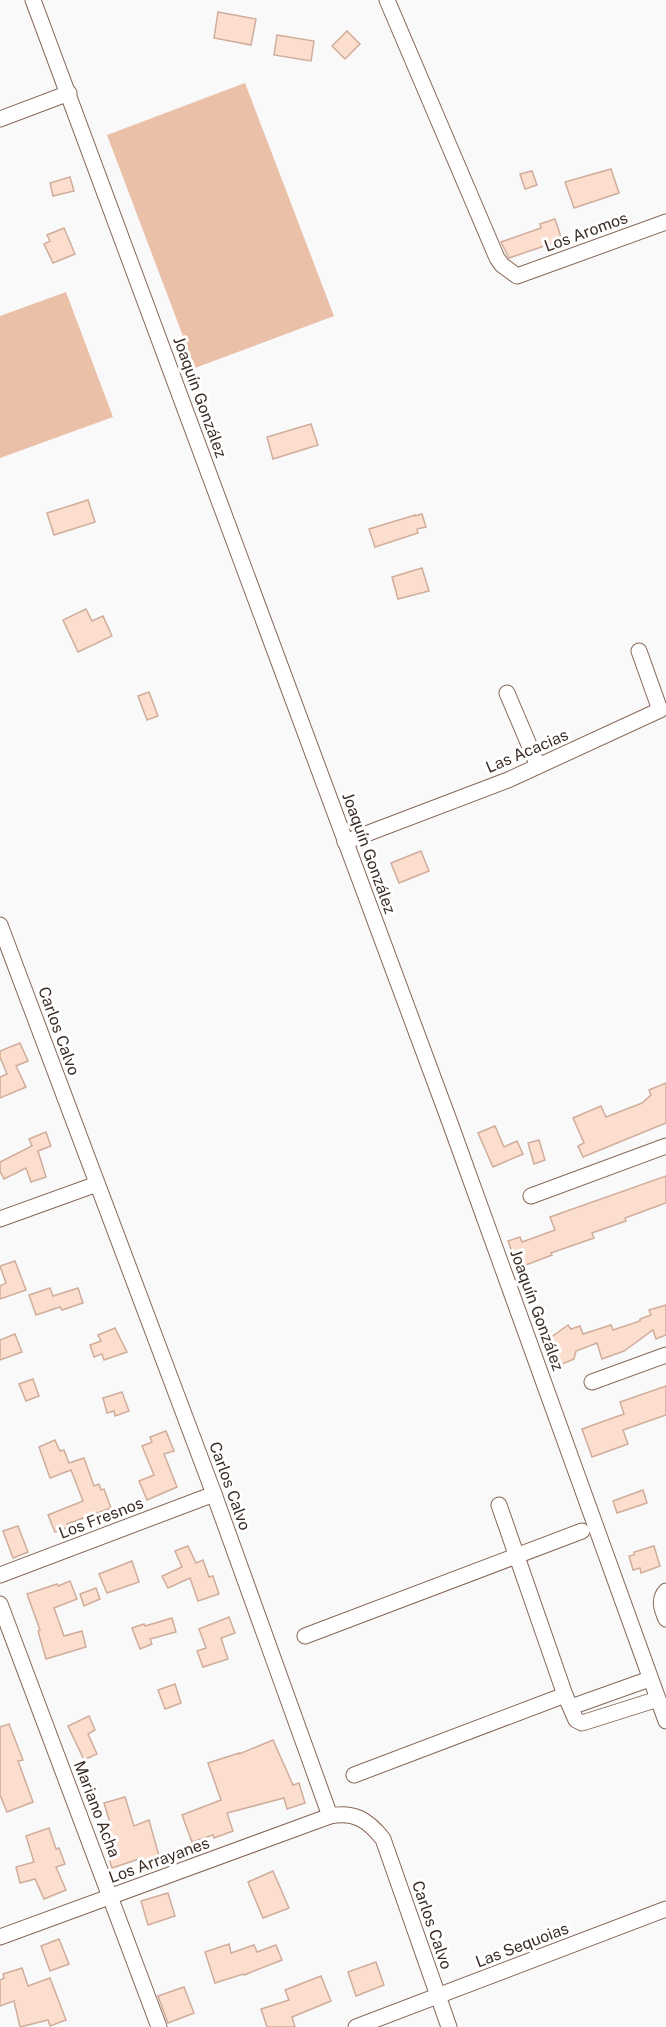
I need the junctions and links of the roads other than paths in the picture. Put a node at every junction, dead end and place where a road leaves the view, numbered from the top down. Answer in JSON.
{"nodes":[{"id":1,"x":33,"y":0,"type":"edge"},
{"id":2,"x":387,"y":0,"type":"edge"},
{"id":3,"x":69,"y":93,"type":"junction"},
{"id":4,"x":0,"y":119,"type":"edge"},
{"id":5,"x":666,"y":222,"type":"edge"},
{"id":6,"x":639,"y":651,"type":"dead end"},
{"id":7,"x":507,"y":693,"type":"dead end"},
{"id":8,"x":538,"y":766,"type":"junction"},
{"id":9,"x":345,"y":842,"type":"junction"},
{"id":10,"x":0,"y":925,"type":"edge"},
{"id":11,"x":666,"y":1146,"type":"edge"},
{"id":12,"x":97,"y":1184,"type":"junction"},
{"id":13,"x":531,"y":1196,"type":"dead end"},
{"id":14,"x":0,"y":1219,"type":"edge"},
{"id":15,"x":666,"y":1355,"type":"edge"},
{"id":16,"x":592,"y":1382,"type":"dead end"},
{"id":17,"x":214,"y":1494,"type":"junction"},
{"id":18,"x":499,"y":1505,"type":"dead end"},
{"id":19,"x":582,"y":1531,"type":"dead end"},
{"id":20,"x":516,"y":1555,"type":"junction"},
{"id":21,"x":0,"y":1575,"type":"edge"},
{"id":22,"x":666,"y":1591,"type":"edge"},
{"id":23,"x":0,"y":1604,"type":"edge"},
{"id":24,"x":666,"y":1619,"type":"edge"},
{"id":25,"x":304,"y":1636,"type":"dead end"},
{"id":26,"x":644,"y":1681,"type":"dead end"},
{"id":27,"x":658,"y":1699,"type":"junction"},
{"id":28,"x":568,"y":1701,"type":"junction"},
{"id":29,"x":666,"y":1721,"type":"edge"},
{"id":30,"x":354,"y":1775,"type":"dead end"},
{"id":31,"x":330,"y":1816,"type":"junction"},
{"id":32,"x":111,"y":1897,"type":"junction"},
{"id":33,"x":666,"y":1909,"type":"edge"},
{"id":34,"x":0,"y":1937,"type":"edge"},
{"id":35,"x":438,"y":1996,"type":"junction"},
{"id":36,"x":159,"y":2027,"type":"edge"},
{"id":37,"x":356,"y":2027,"type":"edge"},
{"id":38,"x":449,"y":2027,"type":"edge"}],
"edges":[{"from":1,"to":3,"type":"street","name":"Joaquín González"},
{"from":2,"to":5,"type":"street","name":"Los Aromos"},
{"from":3,"to":4,"type":"street"},
{"from":3,"to":9,"type":"street","name":"Joaquín González"},
{"from":6,"to":8,"type":"street","name":"Las Acacias"},
{"from":7,"to":8,"type":"street"},
{"from":8,"to":9,"type":"street","name":"Las Acacias"},
{"from":9,"to":27,"type":"street","name":"Joaquín González"},
{"from":10,"to":12,"type":"street","name":"Carlos Calvo"},
{"from":11,"to":13,"type":"street"},
{"from":12,"to":14,"type":"street"},
{"from":12,"to":17,"type":"street","name":"Carlos Calvo"},
{"from":15,"to":16,"type":"street"},
{"from":17,"to":21,"type":"street","name":"Los Fresnos"},
{"from":17,"to":31,"type":"street","name":"Carlos Calvo"},
{"from":18,"to":20,"type":"street"},
{"from":19,"to":20,"type":"street"},
{"from":20,"to":25,"type":"street"},
{"from":20,"to":28,"type":"street"},
{"from":22,"to":24,"type":"street"},
{"from":23,"to":32,"type":"street","name":"Mariano Acha"},
{"from":26,"to":28,"type":"street"},
{"from":27,"to":28,"type":"street"},
{"from":27,"to":29,"type":"street","name":"Joaquín González"},
{"from":28,"to":30,"type":"street"},
{"from":31,"to":32,"type":"street","name":"Los Arrayanes"},
{"from":31,"to":35,"type":"street","name":"Carlos Calvo"},
{"from":32,"to":34,"type":"street","name":"Los Arrayanes"},
{"from":32,"to":36,"type":"street","name":"Mariano Acha"},
{"from":33,"to":35,"type":"street","name":"Las Sequoias"},
{"from":35,"to":37,"type":"street","name":"Las Sequoias"},
{"from":35,"to":38,"type":"street","name":"Carlos Calvo"}]}
